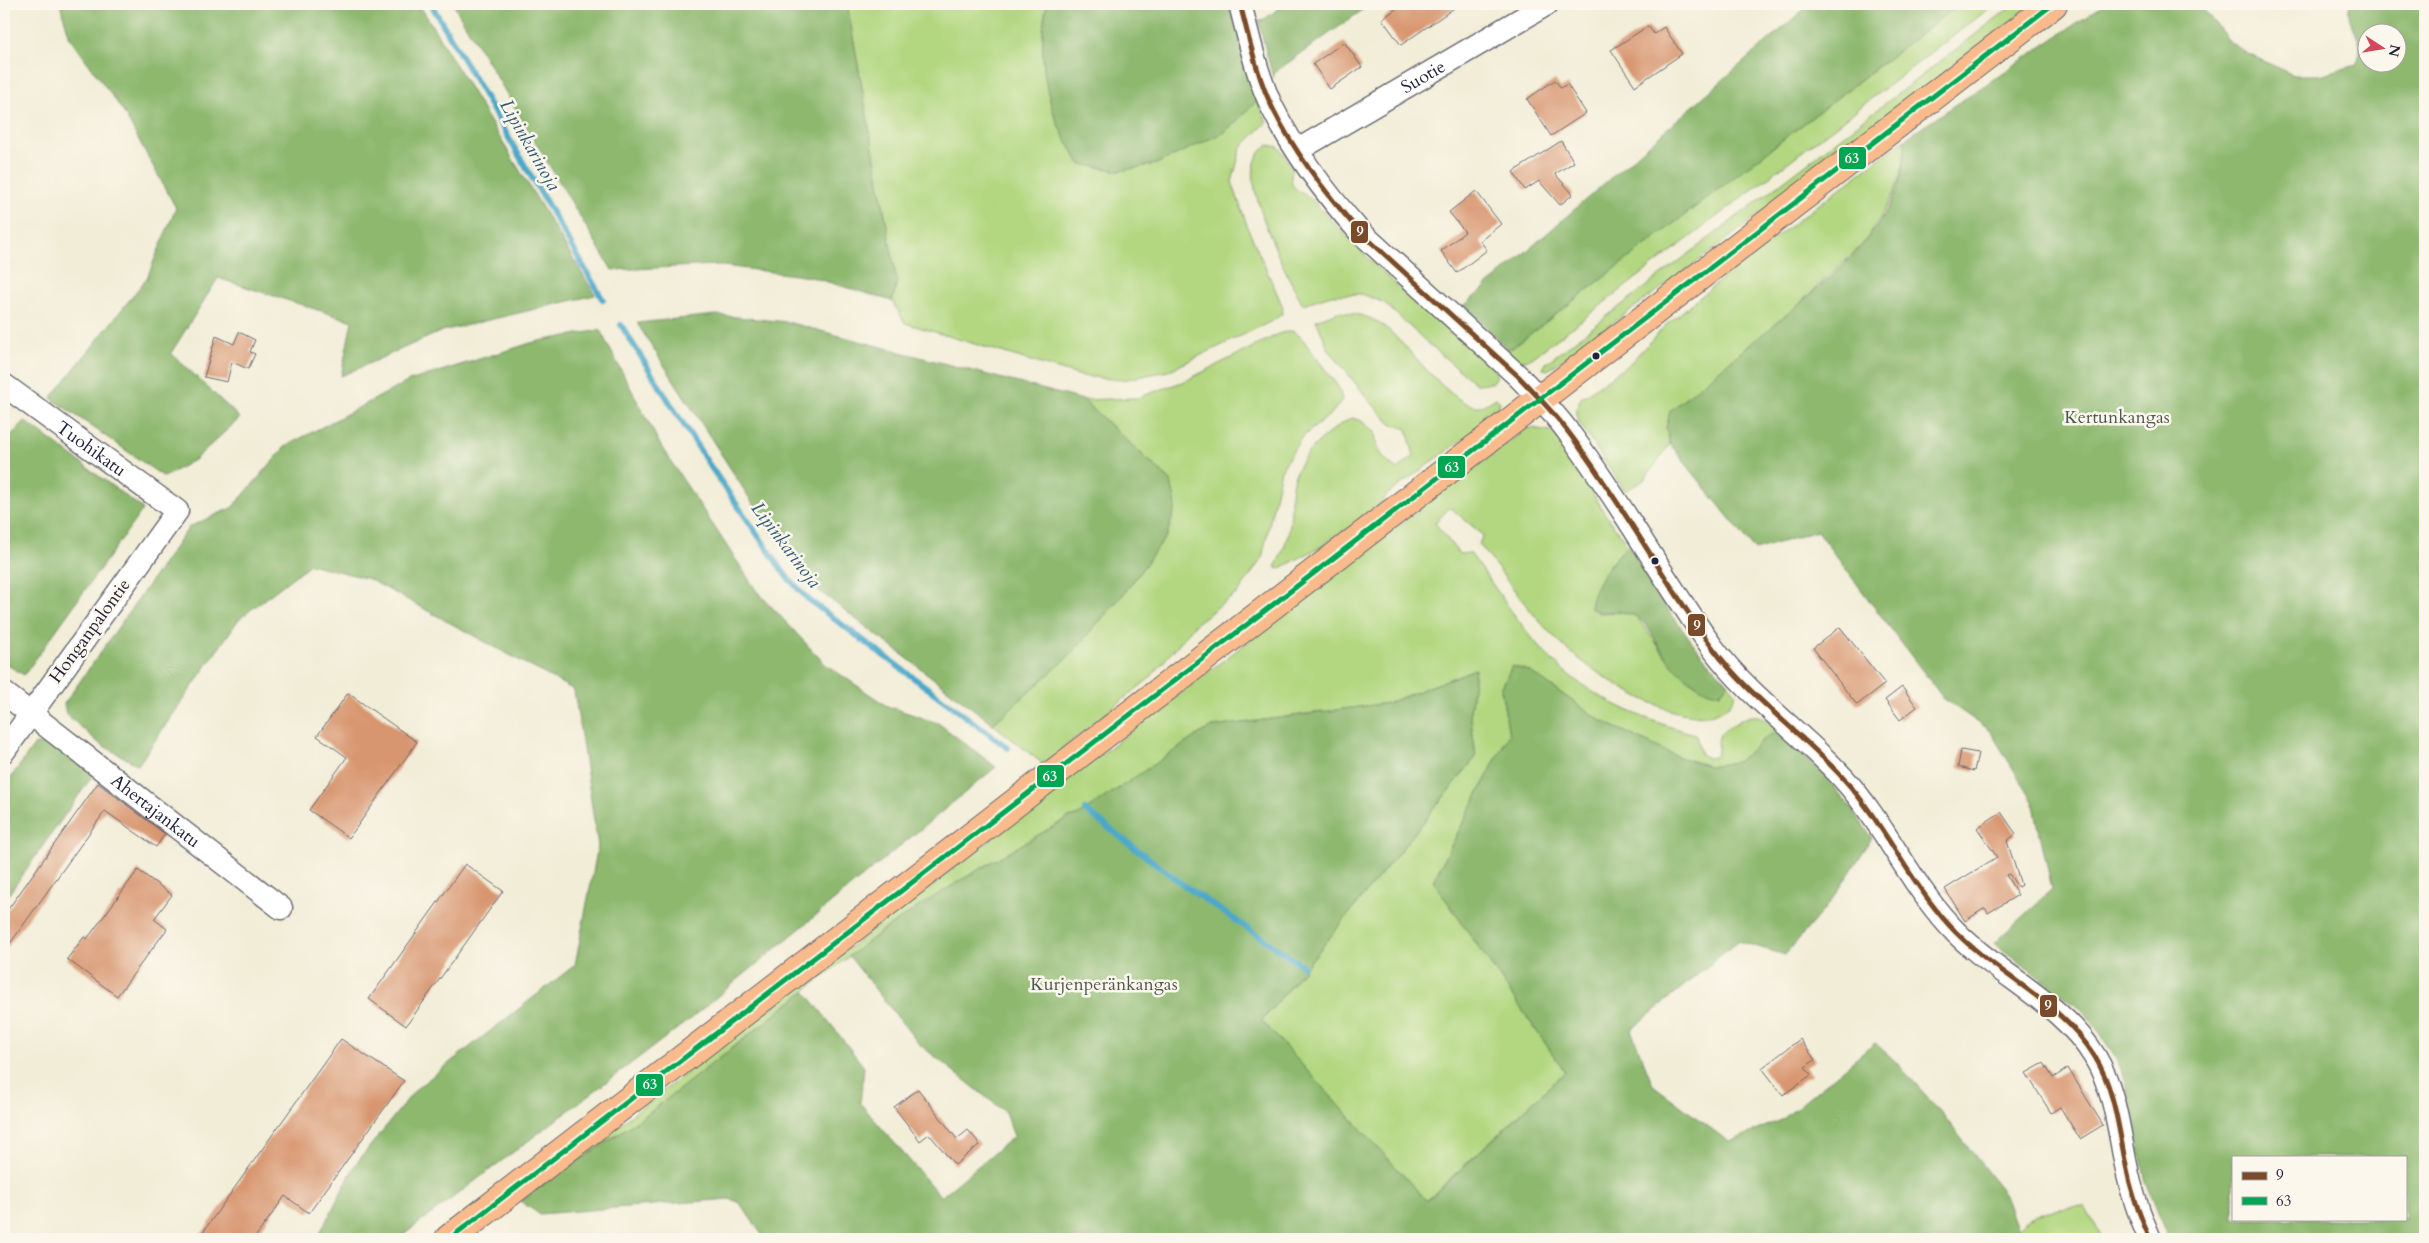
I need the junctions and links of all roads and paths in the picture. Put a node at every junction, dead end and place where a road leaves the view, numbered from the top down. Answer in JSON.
{"nodes":[{"id":1,"x":1240,"y":4,"type":"edge"},
{"id":2,"x":1547,"y":4,"type":"edge"},
{"id":3,"x":2053,"y":4,"type":"edge"},
{"id":4,"x":1298,"y":150,"type":"junction"},
{"id":5,"x":4,"y":385,"type":"edge"},
{"id":6,"x":1540,"y":400,"type":"junction"},
{"id":7,"x":177,"y":511,"type":"joint"},
{"id":8,"x":4,"y":693,"type":"edge"},
{"id":9,"x":31,"y":713,"type":"junction"},
{"id":10,"x":4,"y":751,"type":"edge"},
{"id":11,"x":281,"y":908,"type":"dead end"},
{"id":12,"x":449,"y":1239,"type":"edge"},
{"id":13,"x":2150,"y":1239,"type":"edge"}],
"edges":[{"from":1,"to":4,"type":"street"},
{"from":2,"to":4,"type":"street","name":"Suotie"},
{"from":3,"to":6,"type":"main road"},
{"from":4,"to":6,"type":"street"},
{"from":5,"to":7,"type":"street","name":"Tuohikatu"},
{"from":6,"to":12,"type":"main road"},
{"from":6,"to":13,"type":"street"},
{"from":7,"to":9,"type":"street","name":"Honganpalontie"},
{"from":8,"to":9,"type":"street","name":"Ahertajankatu"},
{"from":9,"to":10,"type":"street","name":"Honganpalontie"},
{"from":9,"to":11,"type":"street","name":"Ahertajankatu"}]}
